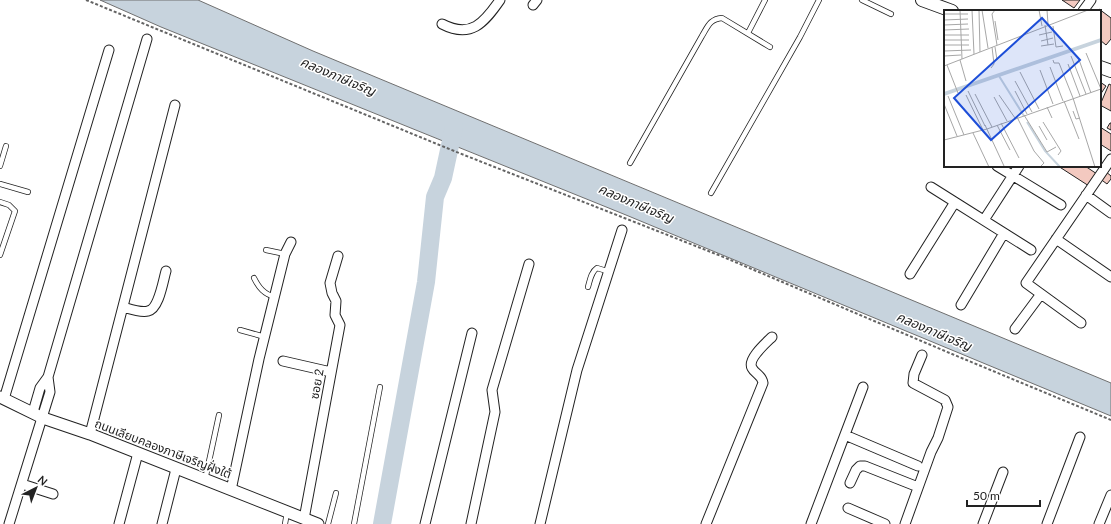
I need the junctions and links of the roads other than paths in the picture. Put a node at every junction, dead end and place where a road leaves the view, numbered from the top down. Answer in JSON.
{"nodes":[{"id":1,"x":500,"y":0,"type":"edge"},
{"id":2,"x":765,"y":0,"type":"edge"},
{"id":3,"x":819,"y":0,"type":"edge"},
{"id":4,"x":862,"y":0,"type":"edge"},
{"id":5,"x":922,"y":0,"type":"edge"},
{"id":6,"x":1091,"y":0,"type":"edge"},
{"id":7,"x":949,"y":10,"type":"edge"},
{"id":8,"x":1085,"y":10,"type":"edge"},
{"id":9,"x":890,"y":14,"type":"dead end"},
{"id":10,"x":442,"y":24,"type":"dead end"},
{"id":11,"x":748,"y":33,"type":"junction"},
{"id":12,"x":147,"y":39,"type":"dead end"},
{"id":13,"x":770,"y":47,"type":"dead end"},
{"id":14,"x":109,"y":50,"type":"dead end"},
{"id":15,"x":1101,"y":67,"type":"edge"},
{"id":16,"x":1111,"y":71,"type":"edge"},
{"id":17,"x":175,"y":105,"type":"dead end"},
{"id":18,"x":6,"y":146,"type":"dead end"},
{"id":19,"x":1111,"y":159,"type":"edge"},
{"id":20,"x":630,"y":163,"type":"dead end"},
{"id":21,"x":0,"y":166,"type":"edge"},
{"id":22,"x":998,"y":167,"type":"edge"},
{"id":23,"x":1018,"y":167,"type":"edge"},
{"id":24,"x":1012,"y":176,"type":"junction"},
{"id":25,"x":0,"y":184,"type":"edge"},
{"id":26,"x":931,"y":187,"type":"dead end"},
{"id":27,"x":28,"y":192,"type":"dead end"},
{"id":28,"x":711,"y":193,"type":"dead end"},
{"id":29,"x":1086,"y":196,"type":"junction"},
{"id":30,"x":0,"y":202,"type":"edge"},
{"id":31,"x":955,"y":202,"type":"junction"},
{"id":32,"x":1061,"y":205,"type":"dead end"},
{"id":33,"x":1111,"y":213,"type":"edge"},
{"id":34,"x":984,"y":220,"type":"junction"},
{"id":35,"x":622,"y":230,"type":"dead end"},
{"id":36,"x":1004,"y":232,"type":"junction"},
{"id":37,"x":1056,"y":239,"type":"junction"},
{"id":38,"x":291,"y":242,"type":"dead end"},
{"id":39,"x":266,"y":250,"type":"dead end"},
{"id":40,"x":1030,"y":250,"type":"dead end"},
{"id":41,"x":285,"y":254,"type":"junction"},
{"id":42,"x":0,"y":255,"type":"edge"},
{"id":43,"x":338,"y":256,"type":"dead end"},
{"id":44,"x":529,"y":264,"type":"dead end"},
{"id":45,"x":166,"y":271,"type":"dead end"},
{"id":46,"x":610,"y":272,"type":"junction"},
{"id":47,"x":910,"y":274,"type":"dead end"},
{"id":48,"x":1111,"y":277,"type":"edge"},
{"id":49,"x":254,"y":278,"type":"dead end"},
{"id":50,"x":588,"y":287,"type":"dead end"},
{"id":51,"x":1041,"y":294,"type":"junction"},
{"id":52,"x":274,"y":298,"type":"junction"},
{"id":53,"x":961,"y":305,"type":"dead end"},
{"id":54,"x":123,"y":307,"type":"junction"},
{"id":55,"x":1081,"y":323,"type":"dead end"},
{"id":56,"x":1016,"y":329,"type":"dead end"},
{"id":57,"x":240,"y":330,"type":"dead end"},
{"id":58,"x":472,"y":333,"type":"dead end"},
{"id":59,"x":265,"y":337,"type":"junction"},
{"id":60,"x":772,"y":337,"type":"dead end"},
{"id":61,"x":922,"y":355,"type":"dead end"},
{"id":62,"x":284,"y":361,"type":"dead end"},
{"id":63,"x":331,"y":372,"type":"junction"},
{"id":64,"x":48,"y":377,"type":"junction"},
{"id":65,"x":380,"y":387,"type":"dead end"},
{"id":66,"x":863,"y":387,"type":"dead end"},
{"id":67,"x":2,"y":398,"type":"edge"},
{"id":68,"x":33,"y":412,"type":"junction"},
{"id":69,"x":220,"y":415,"type":"dead end"},
{"id":70,"x":43,"y":418,"type":"junction"},
{"id":71,"x":90,"y":434,"type":"junction"},
{"id":72,"x":845,"y":435,"type":"junction"},
{"id":73,"x":1080,"y":437,"type":"dead end"},
{"id":74,"x":138,"y":454,"type":"junction"},
{"id":75,"x":918,"y":466,"type":"dead end"},
{"id":76,"x":176,"y":469,"type":"junction"},
{"id":77,"x":1003,"y":472,"type":"dead end"},
{"id":78,"x":205,"y":480,"type":"junction"},
{"id":79,"x":850,"y":483,"type":"dead end"},
{"id":80,"x":22,"y":484,"type":"junction"},
{"id":81,"x":918,"y":487,"type":"junction"},
{"id":82,"x":232,"y":490,"type":"junction"},
{"id":83,"x":336,"y":493,"type":"dead end"},
{"id":84,"x":53,"y":494,"type":"dead end"},
{"id":85,"x":1111,"y":495,"type":"edge"},
{"id":86,"x":848,"y":508,"type":"dead end"},
{"id":87,"x":287,"y":512,"type":"junction"},
{"id":88,"x":304,"y":519,"type":"junction"},
{"id":89,"x":10,"y":524,"type":"edge"},
{"id":90,"x":119,"y":524,"type":"edge"},
{"id":91,"x":162,"y":524,"type":"edge"},
{"id":92,"x":284,"y":524,"type":"edge"},
{"id":93,"x":318,"y":524,"type":"edge"},
{"id":94,"x":328,"y":524,"type":"edge"},
{"id":95,"x":354,"y":524,"type":"edge"},
{"id":96,"x":425,"y":524,"type":"edge"},
{"id":97,"x":471,"y":524,"type":"edge"},
{"id":98,"x":540,"y":524,"type":"edge"},
{"id":99,"x":706,"y":524,"type":"edge"},
{"id":100,"x":810,"y":524,"type":"edge"},
{"id":101,"x":885,"y":524,"type":"edge"},
{"id":102,"x":905,"y":524,"type":"edge"},
{"id":103,"x":983,"y":524,"type":"edge"},
{"id":104,"x":1047,"y":524,"type":"edge"},
{"id":105,"x":1099,"y":524,"type":"edge"}],
"edges":[{"from":1,"to":10,"type":"street"},
{"from":2,"to":11,"type":"lane"},
{"from":3,"to":28,"type":"lane"},
{"from":4,"to":9,"type":"lane"},
{"from":5,"to":7,"type":"main road"},
{"from":6,"to":8,"type":"street"},
{"from":11,"to":13,"type":"lane"},
{"from":11,"to":20,"type":"lane"},
{"from":12,"to":64,"type":"street"},
{"from":14,"to":67,"type":"street"},
{"from":15,"to":16,"type":"main road"},
{"from":17,"to":54,"type":"street"},
{"from":18,"to":21,"type":"lane"},
{"from":19,"to":29,"type":"street"},
{"from":22,"to":24,"type":"street"},
{"from":23,"to":24,"type":"street"},
{"from":24,"to":32,"type":"street"},
{"from":24,"to":34,"type":"street"},
{"from":25,"to":27,"type":"lane"},
{"from":26,"to":31,"type":"street"},
{"from":29,"to":33,"type":"street"},
{"from":29,"to":37,"type":"street"},
{"from":30,"to":42,"type":"lane"},
{"from":31,"to":34,"type":"street"},
{"from":31,"to":47,"type":"street"},
{"from":34,"to":36,"type":"street"},
{"from":35,"to":46,"type":"street"},
{"from":36,"to":40,"type":"street"},
{"from":36,"to":53,"type":"street"},
{"from":37,"to":48,"type":"street"},
{"from":37,"to":51,"type":"street"},
{"from":38,"to":41,"type":"street"},
{"from":39,"to":41,"type":"lane"},
{"from":41,"to":52,"type":"street"},
{"from":43,"to":63,"type":"street","name":"ซอย 2"},
{"from":44,"to":97,"type":"street"},
{"from":45,"to":54,"type":"street"},
{"from":46,"to":50,"type":"lane"},
{"from":46,"to":98,"type":"street"},
{"from":49,"to":52,"type":"lane"},
{"from":51,"to":55,"type":"street"},
{"from":51,"to":56,"type":"street"},
{"from":52,"to":59,"type":"street"},
{"from":54,"to":71,"type":"street"},
{"from":57,"to":59,"type":"lane"},
{"from":58,"to":96,"type":"street"},
{"from":59,"to":82,"type":"street"},
{"from":60,"to":99,"type":"street"},
{"from":61,"to":81,"type":"street"},
{"from":62,"to":63,"type":"street"},
{"from":63,"to":88,"type":"street","name":"ซอย 2"},
{"from":64,"to":68,"type":"street"},
{"from":64,"to":70,"type":"street"},
{"from":65,"to":95,"type":"lane"},
{"from":66,"to":72,"type":"street"},
{"from":67,"to":68,"type":"street","name":"ถนนเลียบคลองภาษีเจริญฝั่งใต้"},
{"from":68,"to":70,"type":"street","name":"ถนนเลียบคลองภาษีเจริญฝั่งใต้"},
{"from":69,"to":78,"type":"lane"},
{"from":70,"to":71,"type":"street","name":"ถนนเลียบคลองภาษีเจริญฝั่งใต้"},
{"from":70,"to":80,"type":"street"},
{"from":71,"to":74,"type":"street","name":"ถนนเลียบคลองภาษีเจริญฝั่งใต้"},
{"from":72,"to":75,"type":"street"},
{"from":72,"to":100,"type":"street"},
{"from":73,"to":104,"type":"street"},
{"from":74,"to":76,"type":"street","name":"ถนนเลียบคลองภาษีเจริญฝั่งใต้"},
{"from":74,"to":90,"type":"street"},
{"from":76,"to":78,"type":"street","name":"ถนนเลียบคลองภาษีเจริญฝั่งใต้"},
{"from":76,"to":91,"type":"street"},
{"from":77,"to":103,"type":"street"},
{"from":78,"to":82,"type":"street","name":"ถนนเลียบคลองภาษีเจริญฝั่งใต้"},
{"from":79,"to":81,"type":"street"},
{"from":80,"to":84,"type":"street"},
{"from":80,"to":89,"type":"street"},
{"from":81,"to":102,"type":"street"},
{"from":82,"to":87,"type":"street","name":"ถนนเลียบคลองภาษีเจริญฝั่งใต้"},
{"from":83,"to":94,"type":"lane"},
{"from":85,"to":105,"type":"street"},
{"from":86,"to":101,"type":"street"},
{"from":87,"to":88,"type":"street","name":"ถนนเลียบคลองภาษีเจริญฝั่งใต้"},
{"from":87,"to":92,"type":"lane"},
{"from":88,"to":93,"type":"street","name":"ถนนเลียบคลองภาษีเจริญฝั่งใต้"}]}
